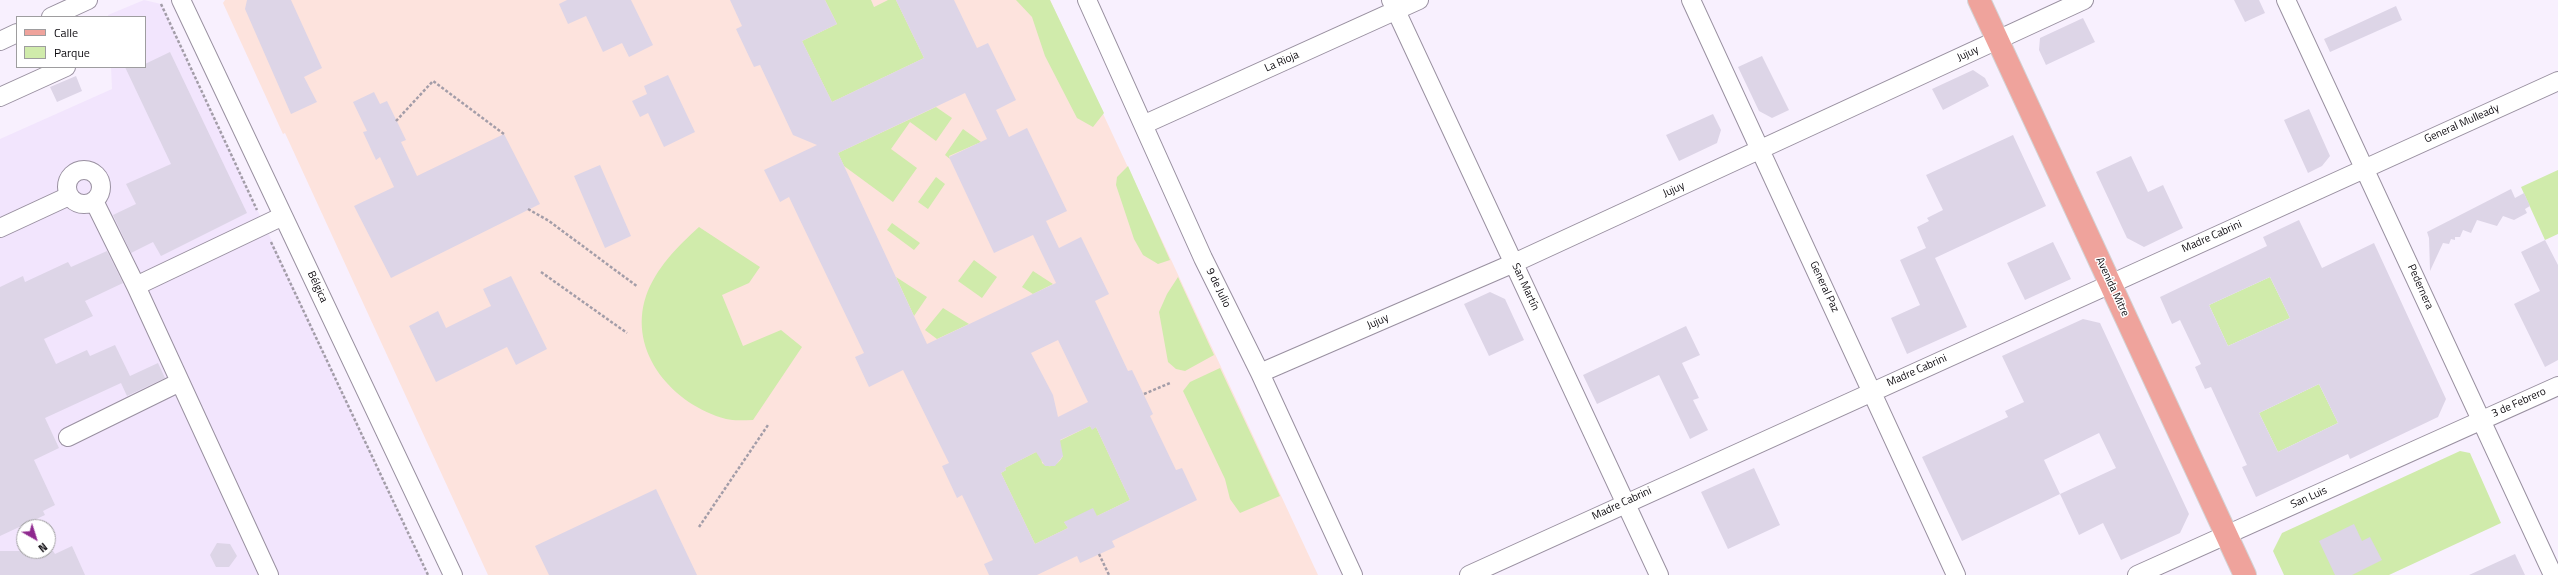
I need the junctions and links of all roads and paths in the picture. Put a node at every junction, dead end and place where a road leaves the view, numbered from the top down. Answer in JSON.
{"nodes":[{"id":1,"x":181,"y":0,"type":"edge"},
{"id":2,"x":1087,"y":0,"type":"edge"},
{"id":3,"x":1420,"y":0,"type":"edge"},
{"id":4,"x":1691,"y":0,"type":"edge"},
{"id":5,"x":1979,"y":0,"type":"edge"},
{"id":6,"x":2084,"y":0,"type":"edge"},
{"id":7,"x":2286,"y":0,"type":"edge"},
{"id":8,"x":160,"y":4,"type":"dead end"},
{"id":9,"x":1393,"y":5,"type":"edge"},
{"id":10,"x":86,"y":6,"type":"edge"},
{"id":11,"x":54,"y":16,"type":"edge"},
{"id":12,"x":16,"y":33,"type":"edge"},
{"id":13,"x":1998,"y":40,"type":"junction"},
{"id":14,"x":0,"y":41,"type":"edge"},
{"id":15,"x":64,"y":68,"type":"edge"},
{"id":16,"x":2558,"y":81,"type":"edge"},
{"id":17,"x":0,"y":97,"type":"edge"},
{"id":18,"x":396,"y":121,"type":"dead end"},
{"id":19,"x":1144,"y":124,"type":"junction"},
{"id":20,"x":504,"y":134,"type":"dead end"},
{"id":21,"x":1761,"y":150,"type":"junction"},
{"id":22,"x":2365,"y":168,"type":"junction"},
{"id":23,"x":69,"y":196,"type":"junction"},
{"id":24,"x":94,"y":201,"type":"junction"},
{"id":25,"x":528,"y":209,"type":"dead end"},
{"id":26,"x":283,"y":216,"type":"junction"},
{"id":27,"x":264,"y":226,"type":"junction"},
{"id":28,"x":0,"y":228,"type":"edge"},
{"id":29,"x":1514,"y":263,"type":"junction"},
{"id":30,"x":541,"y":272,"type":"dead end"},
{"id":31,"x":2111,"y":283,"type":"junction"},
{"id":32,"x":136,"y":286,"type":"junction"},
{"id":33,"x":638,"y":287,"type":"dead end"},
{"id":34,"x":627,"y":333,"type":"dead end"},
{"id":35,"x":1260,"y":373,"type":"junction"},
{"id":36,"x":180,"y":382,"type":"junction"},
{"id":37,"x":1170,"y":383,"type":"dead end"},
{"id":38,"x":2558,"y":386,"type":"edge"},
{"id":39,"x":1872,"y":391,"type":"junction"},
{"id":40,"x":1144,"y":394,"type":"dead end"},
{"id":41,"x":2480,"y":421,"type":"junction"},
{"id":42,"x":768,"y":425,"type":"dead end"},
{"id":43,"x":68,"y":437,"type":"dead end"},
{"id":44,"x":1625,"y":502,"type":"junction"},
{"id":45,"x":699,"y":527,"type":"dead end"},
{"id":46,"x":2226,"y":535,"type":"junction"},
{"id":47,"x":1099,"y":554,"type":"dead end"},
{"id":48,"x":269,"y":575,"type":"edge"},
{"id":49,"x":428,"y":575,"type":"edge"},
{"id":50,"x":453,"y":575,"type":"edge"},
{"id":51,"x":1109,"y":575,"type":"edge"},
{"id":52,"x":1353,"y":575,"type":"edge"},
{"id":53,"x":1469,"y":575,"type":"edge"},
{"id":54,"x":1659,"y":575,"type":"edge"},
{"id":55,"x":1956,"y":575,"type":"edge"},
{"id":56,"x":2137,"y":575,"type":"edge"},
{"id":57,"x":2245,"y":575,"type":"edge"},
{"id":58,"x":2553,"y":575,"type":"edge"}],
"edges":[{"from":1,"to":26,"type":"street","name":"Bélgica"},
{"from":2,"to":19,"type":"street","name":"9 de Julio"},
{"from":3,"to":9,"type":"street","name":"La Rioja"},
{"from":4,"to":21,"type":"street","name":"General Paz"},
{"from":5,"to":13,"type":"main road","name":"Avenida Mitre"},
{"from":6,"to":13,"type":"street","name":"Jujuy"},
{"from":7,"to":22,"type":"street","name":"Pedernera"},
{"from":8,"to":27,"type":"path"},
{"from":9,"to":19,"type":"street","name":"La Rioja"},
{"from":9,"to":29,"type":"street","name":"San Martín"},
{"from":10,"to":11,"type":"street"},
{"from":12,"to":14,"type":"street"},
{"from":13,"to":21,"type":"street","name":"Jujuy"},
{"from":13,"to":31,"type":"main road","name":"Avenida Mitre"},
{"from":15,"to":17,"type":"street"},
{"from":16,"to":22,"type":"street","name":"General Mulleady"},
{"from":18,"to":20,"type":"path"},
{"from":19,"to":35,"type":"street","name":"9 de Julio"},
{"from":21,"to":29,"type":"street","name":"Jujuy"},
{"from":21,"to":39,"type":"street","name":"General Paz"},
{"from":22,"to":31,"type":"street","name":"Madre Cabrini"},
{"from":22,"to":41,"type":"street","name":"Pedernera"},
{"from":23,"to":24,"type":"street"},
{"from":23,"to":24,"type":"street"},
{"from":23,"to":28,"type":"street"},
{"from":24,"to":32,"type":"street"},
{"from":25,"to":33,"type":"path"},
{"from":26,"to":27,"type":"street"},
{"from":26,"to":50,"type":"street","name":"Bélgica"},
{"from":27,"to":32,"type":"street"},
{"from":27,"to":49,"type":"path"},
{"from":29,"to":35,"type":"street","name":"Jujuy"},
{"from":29,"to":44,"type":"street","name":"San Martín"},
{"from":30,"to":34,"type":"path"},
{"from":31,"to":39,"type":"street","name":"Madre Cabrini"},
{"from":31,"to":46,"type":"main road","name":"Avenida Mitre"},
{"from":32,"to":36,"type":"street"},
{"from":35,"to":52,"type":"street","name":"9 de Julio"},
{"from":36,"to":43,"type":"street"},
{"from":36,"to":48,"type":"street"},
{"from":37,"to":40,"type":"path"},
{"from":38,"to":41,"type":"street","name":"3 de Febrero"},
{"from":39,"to":44,"type":"street","name":"Madre Cabrini"},
{"from":39,"to":55,"type":"street","name":"General Paz"},
{"from":41,"to":46,"type":"street","name":"San Luis"},
{"from":41,"to":58,"type":"street","name":"Pedernera"},
{"from":42,"to":45,"type":"path"},
{"from":44,"to":53,"type":"street","name":"Madre Cabrini"},
{"from":44,"to":54,"type":"street","name":"San Martín"},
{"from":46,"to":56,"type":"street","name":"San Luis"},
{"from":46,"to":57,"type":"main road","name":"Avenida Mitre"},
{"from":47,"to":51,"type":"path"}]}
